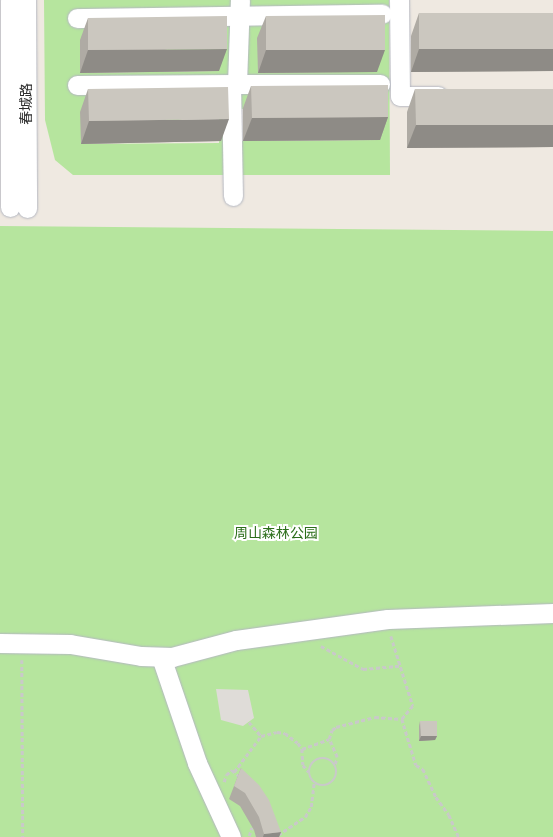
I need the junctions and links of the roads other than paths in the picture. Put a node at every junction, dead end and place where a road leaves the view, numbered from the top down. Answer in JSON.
{"nodes":[{"id":1,"x":10,"y":0,"type":"edge"},
{"id":2,"x":26,"y":0,"type":"edge"},
{"id":3,"x":399,"y":0,"type":"edge"},
{"id":4,"x":239,"y":7,"type":"edge"},
{"id":5,"x":77,"y":18,"type":"dead end"},
{"id":6,"x":391,"y":18,"type":"junction"},
{"id":7,"x":418,"y":22,"type":"edge"},
{"id":8,"x":234,"y":84,"type":"junction"},
{"id":9,"x":380,"y":84,"type":"edge"},
{"id":10,"x":77,"y":85,"type":"dead end"},
{"id":11,"x":458,"y":96,"type":"edge"},
{"id":12,"x":233,"y":196,"type":"dead end"},
{"id":13,"x":20,"y":202,"type":"edge"},
{"id":14,"x":553,"y":613,"type":"edge"},
{"id":15,"x":0,"y":643,"type":"edge"},
{"id":16,"x":161,"y":657,"type":"junction"},
{"id":17,"x":231,"y":837,"type":"edge"}],
"edges":[{"from":1,"to":13,"type":"street","name":"春城路"},
{"from":2,"to":13,"type":"street","name":"春城路"},
{"from":3,"to":6,"type":"street"},
{"from":4,"to":5,"type":"street"},
{"from":4,"to":6,"type":"street"},
{"from":4,"to":8,"type":"street"},
{"from":6,"to":7,"type":"street"},
{"from":6,"to":11,"type":"street"},
{"from":8,"to":9,"type":"street"},
{"from":8,"to":10,"type":"street"},
{"from":8,"to":12,"type":"street"},
{"from":14,"to":16,"type":"street"},
{"from":15,"to":16,"type":"street"},
{"from":16,"to":17,"type":"street"}]}
